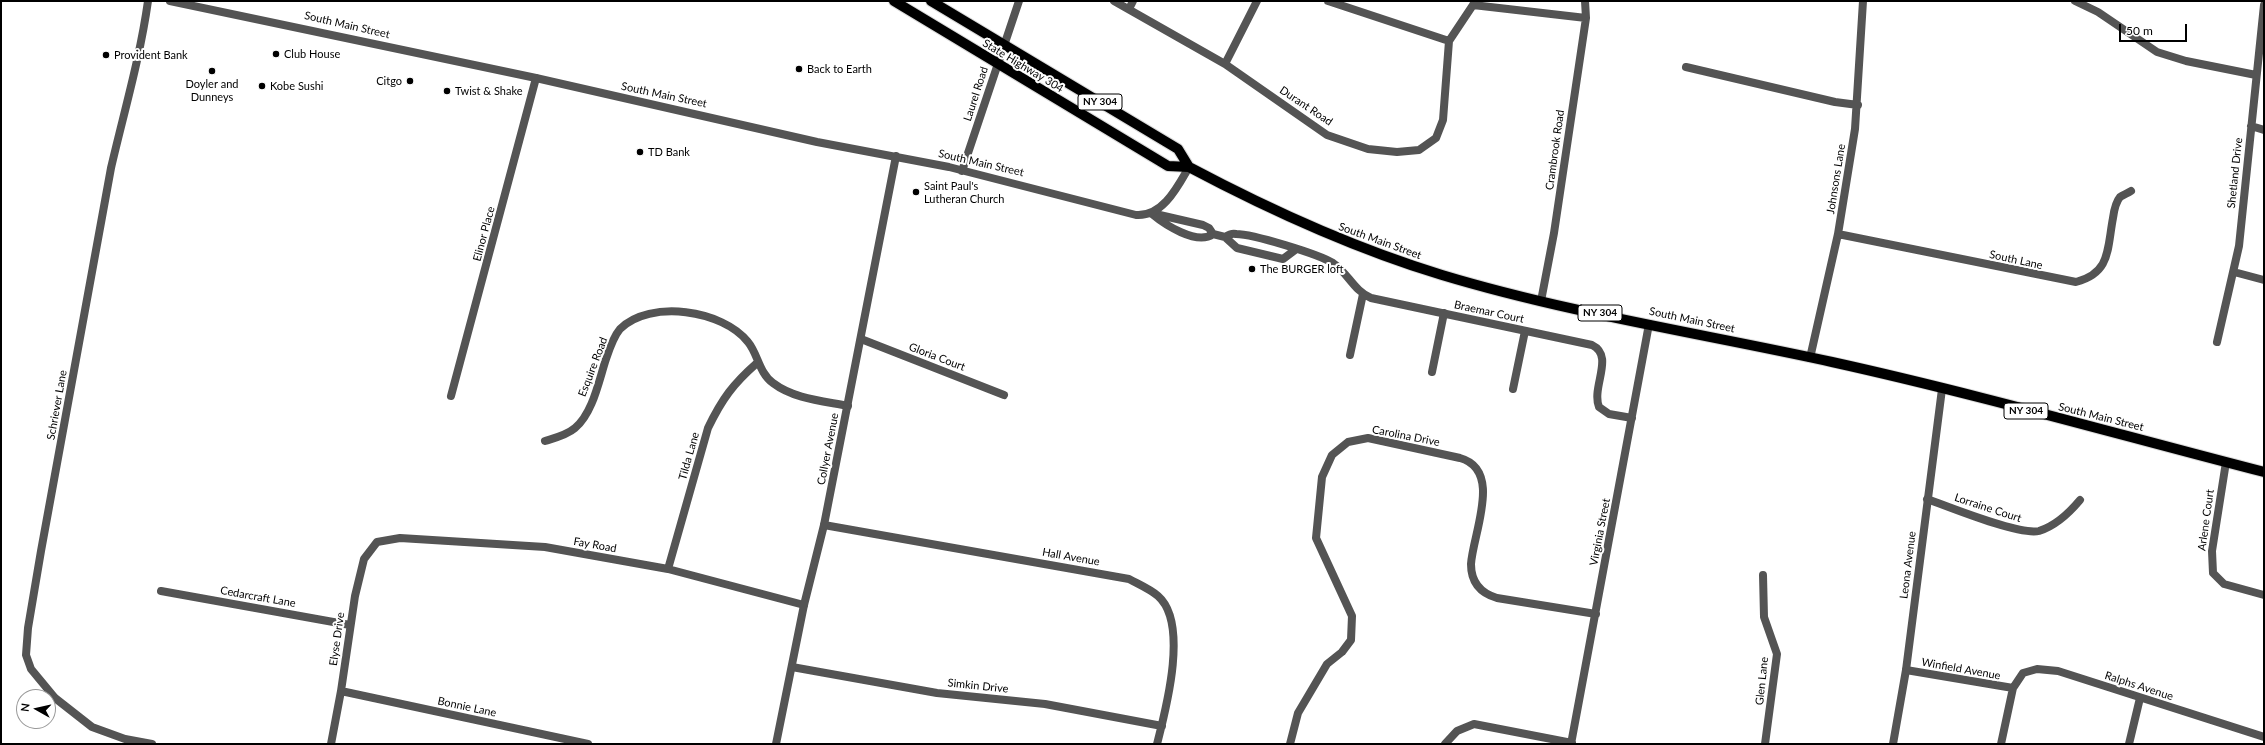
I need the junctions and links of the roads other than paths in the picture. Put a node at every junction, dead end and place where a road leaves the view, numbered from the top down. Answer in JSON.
{"nodes":[{"id":1,"x":148,"y":1,"type":"edge"},
{"id":2,"x":170,"y":1,"type":"edge"},
{"id":3,"x":894,"y":1,"type":"edge"},
{"id":4,"x":931,"y":1,"type":"edge"},
{"id":5,"x":1019,"y":1,"type":"edge"},
{"id":6,"x":1114,"y":1,"type":"edge"},
{"id":7,"x":1134,"y":1,"type":"edge"},
{"id":8,"x":1257,"y":1,"type":"edge"},
{"id":9,"x":1328,"y":1,"type":"edge"},
{"id":10,"x":1585,"y":1,"type":"edge"},
{"id":11,"x":1863,"y":1,"type":"edge"},
{"id":12,"x":2074,"y":1,"type":"edge"},
{"id":13,"x":1472,"y":3,"type":"edge"},
{"id":14,"x":2264,"y":5,"type":"edge"},
{"id":15,"x":1129,"y":9,"type":"junction"},
{"id":16,"x":1586,"y":18,"type":"junction"},
{"id":17,"x":1449,"y":41,"type":"junction"},
{"id":18,"x":1004,"y":45,"type":"junction"},
{"id":19,"x":1224,"y":64,"type":"junction"},
{"id":20,"x":998,"y":65,"type":"junction"},
{"id":21,"x":1686,"y":66,"type":"dead end"},
{"id":22,"x":2256,"y":75,"type":"junction"},
{"id":23,"x":536,"y":78,"type":"junction"},
{"id":24,"x":1858,"y":105,"type":"junction"},
{"id":25,"x":2250,"y":126,"type":"junction"},
{"id":26,"x":2264,"y":130,"type":"edge"},
{"id":27,"x":896,"y":156,"type":"junction"},
{"id":28,"x":1189,"y":167,"type":"junction"},
{"id":29,"x":962,"y":171,"type":"junction"},
{"id":30,"x":2131,"y":191,"type":"dead end"},
{"id":31,"x":1151,"y":213,"type":"junction"},
{"id":32,"x":1213,"y":234,"type":"junction"},
{"id":33,"x":1838,"y":234,"type":"junction"},
{"id":34,"x":1224,"y":237,"type":"junction"},
{"id":35,"x":1295,"y":250,"type":"junction"},
{"id":36,"x":2234,"y":272,"type":"junction"},
{"id":37,"x":2264,"y":280,"type":"edge"},
{"id":38,"x":1363,"y":294,"type":"junction"},
{"id":39,"x":1541,"y":301,"type":"junction"},
{"id":40,"x":1444,"y":313,"type":"junction"},
{"id":41,"x":1649,"y":324,"type":"junction"},
{"id":42,"x":1525,"y":331,"type":"junction"},
{"id":43,"x":861,"y":339,"type":"junction"},
{"id":44,"x":2217,"y":342,"type":"dead end"},
{"id":45,"x":1350,"y":355,"type":"dead end"},
{"id":46,"x":1810,"y":358,"type":"junction"},
{"id":47,"x":757,"y":363,"type":"junction"},
{"id":48,"x":1432,"y":372,"type":"dead end"},
{"id":49,"x":1513,"y":389,"type":"dead end"},
{"id":50,"x":1942,"y":389,"type":"junction"},
{"id":51,"x":1004,"y":395,"type":"dead end"},
{"id":52,"x":451,"y":396,"type":"dead end"},
{"id":53,"x":848,"y":406,"type":"junction"},
{"id":54,"x":1632,"y":418,"type":"junction"},
{"id":55,"x":545,"y":441,"type":"dead end"},
{"id":56,"x":2226,"y":462,"type":"junction"},
{"id":57,"x":2264,"y":472,"type":"edge"},
{"id":58,"x":1927,"y":499,"type":"junction"},
{"id":59,"x":2080,"y":500,"type":"dead end"},
{"id":60,"x":824,"y":525,"type":"junction"},
{"id":61,"x":377,"y":542,"type":"joint"},
{"id":62,"x":668,"y":569,"type":"junction"},
{"id":63,"x":1763,"y":575,"type":"dead end"},
{"id":64,"x":160,"y":591,"type":"dead end"},
{"id":65,"x":2264,"y":595,"type":"edge"},
{"id":66,"x":804,"y":605,"type":"junction"},
{"id":67,"x":1596,"y":614,"type":"junction"},
{"id":68,"x":350,"y":625,"type":"junction"},
{"id":69,"x":792,"y":667,"type":"junction"},
{"id":70,"x":1906,"y":670,"type":"junction"},
{"id":71,"x":2013,"y":688,"type":"junction"},
{"id":72,"x":341,"y":691,"type":"junction"},
{"id":73,"x":2140,"y":698,"type":"junction"},
{"id":74,"x":1162,"y":726,"type":"junction"},
{"id":75,"x":2264,"y":737,"type":"edge"},
{"id":76,"x":152,"y":744,"type":"edge"},
{"id":77,"x":331,"y":744,"type":"edge"},
{"id":78,"x":588,"y":744,"type":"edge"},
{"id":79,"x":776,"y":744,"type":"edge"},
{"id":80,"x":1157,"y":744,"type":"edge"},
{"id":81,"x":1290,"y":744,"type":"edge"},
{"id":82,"x":1445,"y":744,"type":"edge"},
{"id":83,"x":1571,"y":744,"type":"edge"},
{"id":84,"x":1765,"y":744,"type":"edge"},
{"id":85,"x":1893,"y":744,"type":"edge"},
{"id":86,"x":2001,"y":744,"type":"edge"},
{"id":87,"x":2129,"y":744,"type":"edge"}],
"edges":[{"from":1,"to":76,"type":"street","name":"Schriever Lane"},
{"from":2,"to":23,"type":"street","name":"South Main Street"},
{"from":3,"to":20,"type":"main road","name":"State Highway 304","number":"NY 304"},
{"from":4,"to":18,"type":"main road","name":"State Highway 304","number":"NY 304"},
{"from":5,"to":18,"type":"street","name":"Laurel Road"},
{"from":6,"to":15,"type":"street","name":"Durant Road"},
{"from":7,"to":15,"type":"street"},
{"from":8,"to":19,"type":"street"},
{"from":9,"to":17,"type":"street"},
{"from":10,"to":16,"type":"street","name":"Crambrook Road"},
{"from":11,"to":24,"type":"street","name":"Johnsons Lane"},
{"from":12,"to":22,"type":"street"},
{"from":13,"to":16,"type":"street"},
{"from":13,"to":17,"type":"street","name":"Durant Road"},
{"from":14,"to":22,"type":"street","name":"Shetland Drive"},
{"from":15,"to":19,"type":"street","name":"Durant Road"},
{"from":16,"to":39,"type":"street","name":"Crambrook Road"},
{"from":17,"to":19,"type":"street","name":"Durant Road"},
{"from":18,"to":20,"type":"street","name":"Laurel Road"},
{"from":18,"to":28,"type":"main road","name":"State Highway 304","number":"NY 304"},
{"from":20,"to":28,"type":"main road","name":"State Highway 304","number":"NY 304"},
{"from":20,"to":29,"type":"street","name":"Laurel Road"},
{"from":21,"to":24,"type":"street"},
{"from":22,"to":25,"type":"street","name":"Shetland Drive"},
{"from":23,"to":27,"type":"street","name":"South Main Street"},
{"from":23,"to":52,"type":"street","name":"Elinor Place"},
{"from":24,"to":33,"type":"street","name":"Johnsons Lane"},
{"from":25,"to":26,"type":"street"},
{"from":25,"to":36,"type":"street","name":"Shetland Drive"},
{"from":27,"to":29,"type":"street","name":"South Main Street"},
{"from":27,"to":43,"type":"street","name":"Collyer Avenue"},
{"from":28,"to":31,"type":"street"},
{"from":28,"to":39,"type":"main road","name":"South Main Street","number":"NY 304"},
{"from":29,"to":31,"type":"street","name":"South Main Street"},
{"from":30,"to":33,"type":"street","name":"South Lane"},
{"from":31,"to":32,"type":"street","name":"South Main Street"},
{"from":31,"to":32,"type":"street","name":"South Main Street"},
{"from":32,"to":34,"type":"street","name":"South Main Street"},
{"from":33,"to":46,"type":"street","name":"Johnsons Lane"},
{"from":34,"to":35,"type":"street","name":"South Main Street"},
{"from":34,"to":35,"type":"street","name":"South Main Street"},
{"from":35,"to":38,"type":"street","name":"Braemar Court"},
{"from":36,"to":37,"type":"street"},
{"from":36,"to":44,"type":"street","name":"Shetland Drive"},
{"from":38,"to":40,"type":"street","name":"Braemar Court"},
{"from":38,"to":45,"type":"street"},
{"from":39,"to":41,"type":"main road","name":"South Main Street","number":"NY 304"},
{"from":40,"to":42,"type":"street","name":"Braemar Court"},
{"from":40,"to":48,"type":"street"},
{"from":41,"to":46,"type":"main road","name":"South Main Street","number":"NY 304"},
{"from":41,"to":54,"type":"street","name":"Virginia Street"},
{"from":42,"to":49,"type":"street"},
{"from":42,"to":54,"type":"street","name":"Braemar Court"},
{"from":43,"to":51,"type":"street","name":"Gloria Court"},
{"from":43,"to":53,"type":"street","name":"Collyer Avenue"},
{"from":46,"to":50,"type":"main road","name":"South Main Street","number":"NY 304"},
{"from":47,"to":53,"type":"street","name":"Esquire Road"},
{"from":47,"to":55,"type":"street","name":"Esquire Road"},
{"from":47,"to":62,"type":"street","name":"Tilda Lane"},
{"from":50,"to":56,"type":"main road","name":"South Main Street","number":"NY 304"},
{"from":50,"to":58,"type":"street","name":"Leona Avenue"},
{"from":53,"to":60,"type":"street","name":"Collyer Avenue"},
{"from":54,"to":67,"type":"street","name":"Virginia Street"},
{"from":56,"to":57,"type":"main road","name":"South Main Street","number":"NY 304"},
{"from":56,"to":65,"type":"street","name":"Arlene Court"},
{"from":58,"to":59,"type":"street","name":"Lorraine Court"},
{"from":58,"to":70,"type":"street","name":"Leona Avenue"},
{"from":60,"to":66,"type":"street","name":"Collyer Avenue"},
{"from":60,"to":74,"type":"street","name":"Hall Avenue"},
{"from":61,"to":62,"type":"street","name":"Fay Road"},
{"from":61,"to":68,"type":"street","name":"Elyse Drive"},
{"from":62,"to":66,"type":"street","name":"Fay Road"},
{"from":63,"to":84,"type":"street","name":"Glen Lane"},
{"from":64,"to":68,"type":"street","name":"Cedarcraft Lane"},
{"from":66,"to":69,"type":"street","name":"Collyer Avenue"},
{"from":67,"to":81,"type":"street","name":"Carolina Drive"},
{"from":67,"to":83,"type":"street","name":"Virginia Street"},
{"from":68,"to":72,"type":"street","name":"Elyse Drive"},
{"from":69,"to":74,"type":"street","name":"Simkin Drive"},
{"from":69,"to":79,"type":"street","name":"Collyer Avenue"},
{"from":70,"to":71,"type":"street","name":"Winfield Avenue"},
{"from":70,"to":85,"type":"street","name":"Leona Avenue"},
{"from":71,"to":73,"type":"street","name":"Ralphs Avenue"},
{"from":71,"to":86,"type":"street"},
{"from":72,"to":77,"type":"street","name":"Elyse Drive"},
{"from":72,"to":78,"type":"street","name":"Bonnie Lane"},
{"from":73,"to":75,"type":"street","name":"Ralphs Avenue"},
{"from":73,"to":87,"type":"street"},
{"from":74,"to":80,"type":"street","name":"Hall Avenue"},
{"from":82,"to":83,"type":"street"}]}
